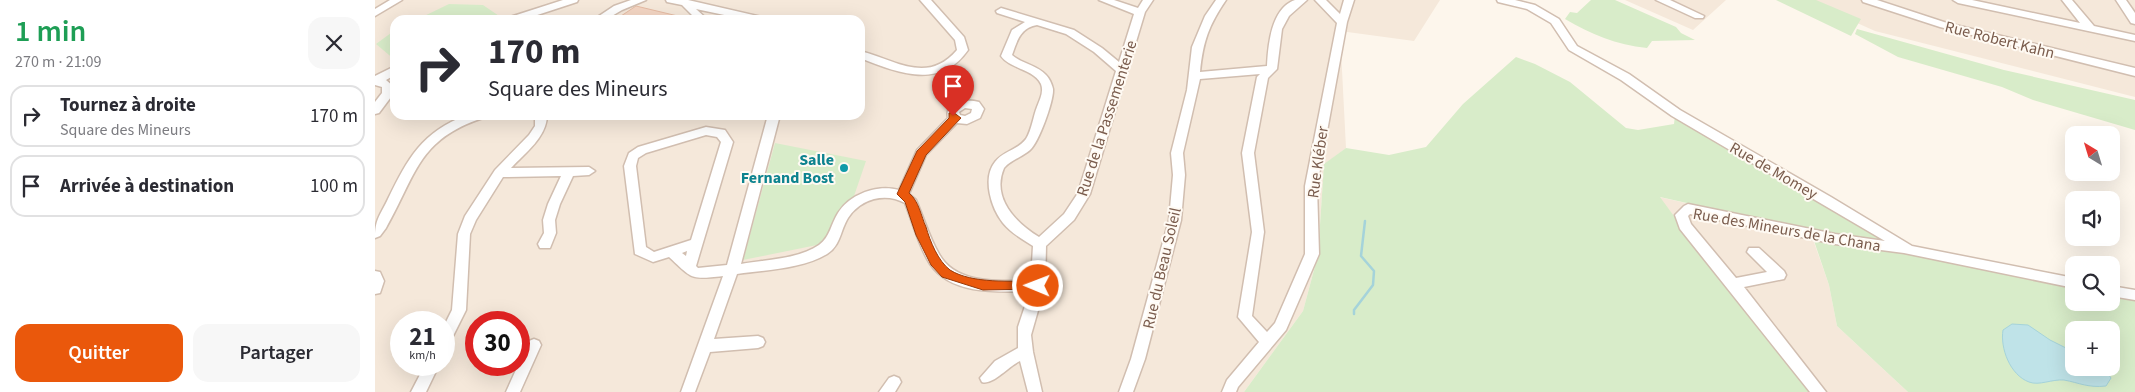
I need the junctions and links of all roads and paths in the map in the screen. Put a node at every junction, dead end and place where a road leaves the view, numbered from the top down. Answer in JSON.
{"nodes":[{"id":1,"x":397,"y":0,"type":"edge"},
{"id":2,"x":573,"y":0,"type":"edge"},
{"id":3,"x":641,"y":0,"type":"edge"},
{"id":4,"x":671,"y":0,"type":"edge"},
{"id":5,"x":925,"y":0,"type":"edge"},
{"id":6,"x":1105,"y":0,"type":"edge"},
{"id":7,"x":1148,"y":0,"type":"edge"},
{"id":8,"x":1221,"y":0,"type":"edge"},
{"id":9,"x":1302,"y":0,"type":"edge"},
{"id":10,"x":1320,"y":0,"type":"edge"},
{"id":11,"x":1349,"y":0,"type":"edge"},
{"id":12,"x":1502,"y":0,"type":"edge"},
{"id":13,"x":1661,"y":0,"type":"edge"},
{"id":14,"x":1867,"y":0,"type":"edge"},
{"id":15,"x":1958,"y":0,"type":"edge"},
{"id":16,"x":2067,"y":0,"type":"edge"},
{"id":17,"x":2121,"y":0,"type":"edge"},
{"id":18,"x":1970,"y":1,"type":"edge"},
{"id":19,"x":688,"y":4,"type":"junction"},
{"id":20,"x":1001,"y":11,"type":"dead end"},
{"id":21,"x":1140,"y":12,"type":"junction"},
{"id":22,"x":375,"y":13,"type":"edge"},
{"id":23,"x":526,"y":15,"type":"edge"},
{"id":24,"x":606,"y":15,"type":"edge"},
{"id":25,"x":697,"y":15,"type":"edge"},
{"id":26,"x":740,"y":15,"type":"edge"},
{"id":27,"x":1699,"y":16,"type":"dead end"},
{"id":28,"x":2135,"y":21,"type":"edge"},
{"id":29,"x":1038,"y":22,"type":"junction"},
{"id":30,"x":1342,"y":22,"type":"junction"},
{"id":31,"x":2090,"y":28,"type":"junction"},
{"id":32,"x":2135,"y":38,"type":"edge"},
{"id":33,"x":865,"y":56,"type":"edge"},
{"id":34,"x":1272,"y":69,"type":"junction"},
{"id":35,"x":1122,"y":70,"type":"junction"},
{"id":36,"x":2135,"y":72,"type":"edge"},
{"id":37,"x":390,"y":73,"type":"edge"},
{"id":38,"x":1193,"y":76,"type":"junction"},
{"id":39,"x":377,"y":80,"type":"edge"},
{"id":40,"x":375,"y":110,"type":"edge"},
{"id":41,"x":955,"y":118,"type":"dead end"},
{"id":42,"x":468,"y":120,"type":"edge"},
{"id":43,"x":541,"y":120,"type":"edge"},
{"id":44,"x":773,"y":120,"type":"edge"},
{"id":45,"x":589,"y":171,"type":"dead end"},
{"id":46,"x":569,"y":172,"type":"junction"},
{"id":47,"x":499,"y":173,"type":"junction"},
{"id":48,"x":903,"y":194,"type":"junction"},
{"id":49,"x":375,"y":233,"type":"edge"},
{"id":50,"x":696,"y":242,"type":"junction"},
{"id":51,"x":545,"y":244,"type":"dead end"},
{"id":52,"x":1040,"y":244,"type":"junction"},
{"id":53,"x":1909,"y":250,"type":"junction"},
{"id":54,"x":671,"y":251,"type":"junction"},
{"id":55,"x":1754,"y":252,"type":"dead end"},
{"id":56,"x":689,"y":267,"type":"junction"},
{"id":57,"x":732,"y":271,"type":"junction"},
{"id":58,"x":375,"y":276,"type":"edge"},
{"id":59,"x":2065,"y":281,"type":"edge"},
{"id":60,"x":1732,"y":284,"type":"junction"},
{"id":61,"x":1038,"y":286,"type":"junction"},
{"id":62,"x":375,"y":289,"type":"edge"},
{"id":63,"x":2120,"y":293,"type":"edge"},
{"id":64,"x":2135,"y":296,"type":"edge"},
{"id":65,"x":455,"y":318,"type":"edge"},
{"id":66,"x":759,"y":342,"type":"dead end"},
{"id":67,"x":1268,"y":343,"type":"junction"},
{"id":68,"x":534,"y":345,"type":"dead end"},
{"id":69,"x":705,"y":346,"type":"junction"},
{"id":70,"x":1026,"y":351,"type":"junction"},
{"id":71,"x":426,"y":376,"type":"edge"},
{"id":72,"x":987,"y":378,"type":"dead end"},
{"id":73,"x":418,"y":392,"type":"edge"},
{"id":74,"x":513,"y":392,"type":"edge"},
{"id":75,"x":688,"y":392,"type":"edge"},
{"id":76,"x":1035,"y":392,"type":"edge"},
{"id":77,"x":1126,"y":392,"type":"edge"},
{"id":78,"x":1229,"y":392,"type":"edge"},
{"id":79,"x":1819,"y":392,"type":"edge"}],
"edges":[{"from":1,"to":22,"type":"street"},
{"from":2,"to":23,"type":"street"},
{"from":3,"to":24,"type":"street"},
{"from":4,"to":19,"type":"street"},
{"from":5,"to":33,"type":"street"},
{"from":6,"to":21,"type":"street"},
{"from":7,"to":21,"type":"street","name":"Rue de la Passementerie"},
{"from":8,"to":38,"type":"street","name":"Rue du Beau Soleil"},
{"from":9,"to":34,"type":"street"},
{"from":10,"to":30,"type":"street"},
{"from":11,"to":30,"type":"street","name":"Rue Kléber"},
{"from":12,"to":53,"type":"street","name":"Rue de Momey"},
{"from":13,"to":27,"type":"street"},
{"from":14,"to":36,"type":"street","name":"Rue Robert Kahn"},
{"from":15,"to":18,"type":"street"},
{"from":16,"to":31,"type":"street"},
{"from":17,"to":28,"type":"street"},
{"from":18,"to":31,"type":"street"},
{"from":19,"to":25,"type":"street"},
{"from":19,"to":26,"type":"street"},
{"from":20,"to":29,"type":"street"},
{"from":21,"to":35,"type":"street","name":"Rue de la Passementerie"},
{"from":29,"to":35,"type":"street"},
{"from":29,"to":52,"type":"street"},
{"from":30,"to":67,"type":"street","name":"Rue Kléber"},
{"from":31,"to":32,"type":"street"},
{"from":34,"to":38,"type":"street"},
{"from":34,"to":67,"type":"street"},
{"from":35,"to":52,"type":"street","name":"Rue de la Passementerie"},
{"from":37,"to":39,"type":"street"},
{"from":38,"to":77,"type":"street","name":"Rue du Beau Soleil"},
{"from":39,"to":40,"type":"street"},
{"from":41,"to":48,"type":"street"},
{"from":42,"to":49,"type":"street"},
{"from":43,"to":47,"type":"street"},
{"from":44,"to":57,"type":"street"},
{"from":45,"to":46,"type":"street"},
{"from":46,"to":47,"type":"street"},
{"from":46,"to":51,"type":"street"},
{"from":47,"to":65,"type":"street"},
{"from":48,"to":57,"type":"street"},
{"from":48,"to":61,"type":"street"},
{"from":50,"to":54,"type":"street"},
{"from":50,"to":54,"type":"street"},
{"from":50,"to":56,"type":"street"},
{"from":52,"to":61,"type":"street"},
{"from":53,"to":59,"type":"street","name":"Rue de Momey"},
{"from":53,"to":60,"type":"street","name":"Rue des Mineurs de la Chana"},
{"from":54,"to":56,"type":"street"},
{"from":55,"to":60,"type":"street"},
{"from":56,"to":57,"type":"street"},
{"from":57,"to":69,"type":"street"},
{"from":58,"to":62,"type":"street"},
{"from":60,"to":79,"type":"street","name":"Rue des Mineurs de la Chana"},
{"from":61,"to":70,"type":"street"},
{"from":63,"to":64,"type":"street"},
{"from":66,"to":69,"type":"street"},
{"from":67,"to":78,"type":"street","name":"Rue Kléber"},
{"from":68,"to":74,"type":"street"},
{"from":69,"to":75,"type":"street"},
{"from":70,"to":72,"type":"street"},
{"from":70,"to":76,"type":"street"},
{"from":71,"to":73,"type":"street"}]}
